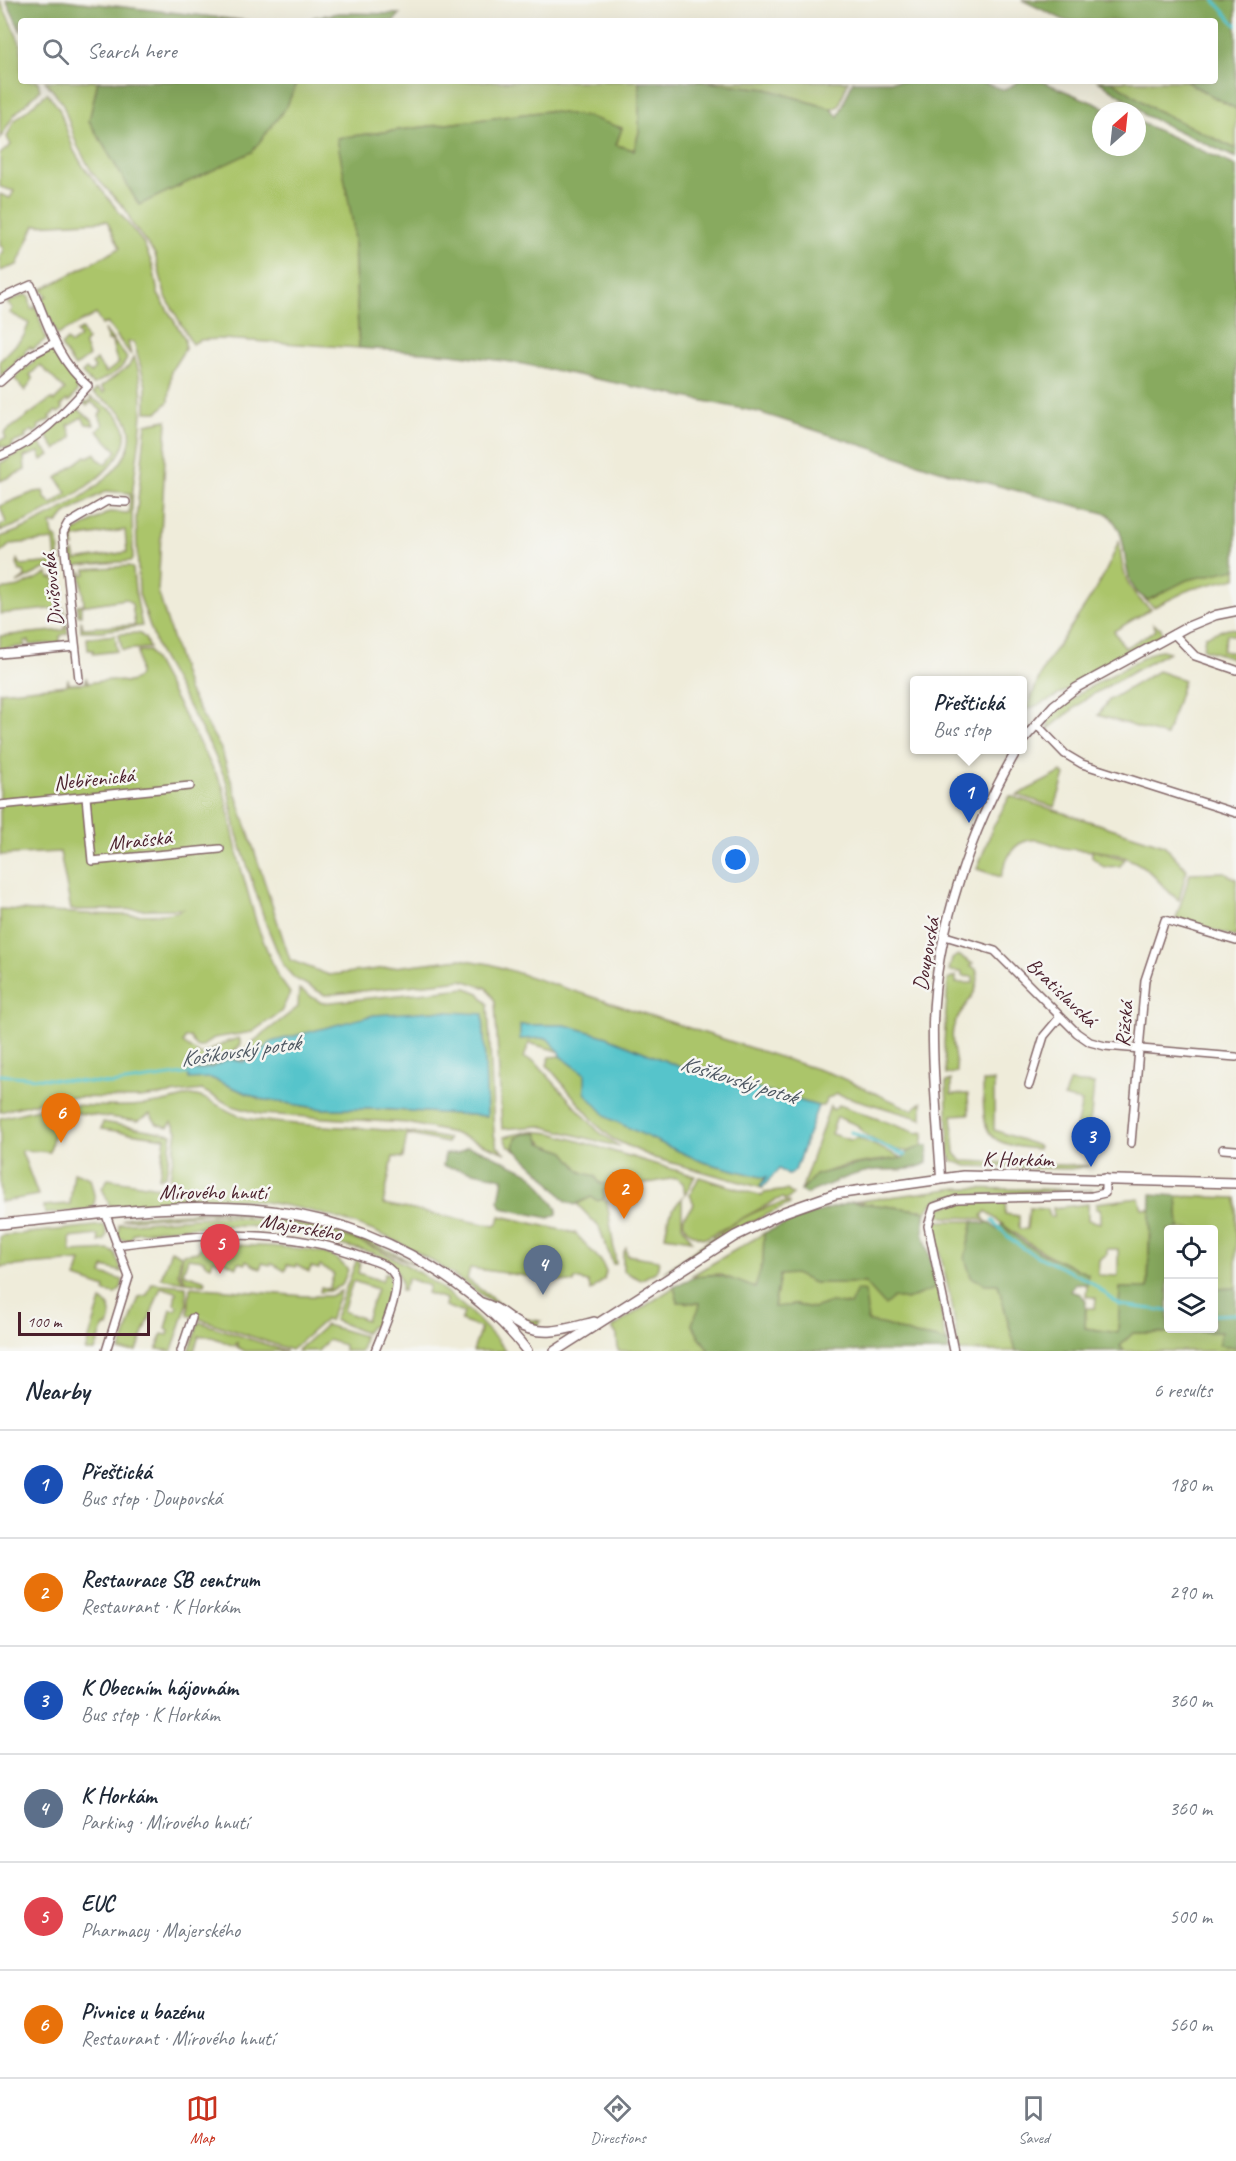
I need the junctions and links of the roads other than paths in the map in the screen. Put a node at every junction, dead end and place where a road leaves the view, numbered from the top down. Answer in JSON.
{"nodes":[{"id":1,"x":0,"y":299,"type":"edge"},
{"id":2,"x":54,"y":343,"type":"junction"},
{"id":3,"x":0,"y":382,"type":"edge"},
{"id":4,"x":0,"y":456,"type":"edge"},
{"id":5,"x":126,"y":502,"type":"dead end"},
{"id":6,"x":1236,"y":611,"type":"edge"},
{"id":7,"x":1174,"y":634,"type":"junction"},
{"id":8,"x":75,"y":646,"type":"junction"},
{"id":9,"x":0,"y":654,"type":"edge"},
{"id":10,"x":1236,"y":670,"type":"edge"},
{"id":11,"x":79,"y":679,"type":"dead end"},
{"id":12,"x":1036,"y":724,"type":"junction"},
{"id":13,"x":1027,"y":735,"type":"edge"},
{"id":14,"x":1015,"y":754,"type":"edge"},
{"id":15,"x":190,"y":786,"type":"dead end"},
{"id":16,"x":86,"y":797,"type":"junction"},
{"id":17,"x":0,"y":805,"type":"edge"},
{"id":18,"x":1236,"y":813,"type":"edge"},
{"id":19,"x":220,"y":849,"type":"dead end"},
{"id":20,"x":945,"y":936,"type":"junction"},
{"id":21,"x":1236,"y":941,"type":"edge"},
{"id":22,"x":1060,"y":1017,"type":"junction"},
{"id":23,"x":1139,"y":1049,"type":"junction"},
{"id":24,"x":1236,"y":1057,"type":"edge"},
{"id":25,"x":1029,"y":1085,"type":"dead end"},
{"id":26,"x":1131,"y":1143,"type":"dead end"},
{"id":27,"x":1223,"y":1149,"type":"dead end"},
{"id":28,"x":1236,"y":1150,"type":"edge"},
{"id":29,"x":941,"y":1178,"type":"junction"},
{"id":30,"x":1105,"y":1179,"type":"junction"},
{"id":31,"x":1236,"y":1183,"type":"edge"},
{"id":32,"x":106,"y":1215,"type":"junction"},
{"id":33,"x":0,"y":1224,"type":"edge"},
{"id":34,"x":116,"y":1245,"type":"junction"},
{"id":35,"x":481,"y":1303,"type":"junction"},
{"id":36,"x":192,"y":1318,"type":"dead end"},
{"id":37,"x":602,"y":1320,"type":"junction"},
{"id":38,"x":106,"y":1351,"type":"edge"},
{"id":39,"x":181,"y":1351,"type":"edge"},
{"id":40,"x":375,"y":1351,"type":"edge"},
{"id":41,"x":526,"y":1351,"type":"edge"},
{"id":42,"x":555,"y":1351,"type":"edge"},
{"id":43,"x":954,"y":1351,"type":"edge"}],
"edges":[{"from":1,"to":2,"type":"street"},
{"from":2,"to":3,"type":"street"},
{"from":2,"to":4,"type":"street"},
{"from":5,"to":8,"type":"street","name":"Divišovská"},
{"from":6,"to":7,"type":"street"},
{"from":7,"to":10,"type":"street"},
{"from":7,"to":12,"type":"street"},
{"from":8,"to":9,"type":"street","name":"Divišovská"},
{"from":8,"to":11,"type":"street","name":"Divišovská"},
{"from":12,"to":13,"type":"street"},
{"from":12,"to":18,"type":"street"},
{"from":14,"to":20,"type":"street","name":"Doupovská"},
{"from":15,"to":16,"type":"street","name":"Nebřenická"},
{"from":16,"to":17,"type":"street","name":"Nebřenická"},
{"from":16,"to":19,"type":"street","name":"Mračská"},
{"from":20,"to":22,"type":"street","name":"Bratislavská"},
{"from":20,"to":29,"type":"street","name":"Doupovská"},
{"from":21,"to":23,"type":"street","name":"Rižská"},
{"from":22,"to":23,"type":"street","name":"Bratislavská"},
{"from":22,"to":25,"type":"street"},
{"from":23,"to":24,"type":"street","name":"Bratislavská"},
{"from":23,"to":26,"type":"street","name":"Rižská"},
{"from":27,"to":28,"type":"street"},
{"from":29,"to":30,"type":"main road","name":"K Horkám"},
{"from":29,"to":37,"type":"main road","name":"K Horkám"},
{"from":30,"to":31,"type":"main road","name":"K Horkám"},
{"from":30,"to":43,"type":"street"},
{"from":32,"to":33,"type":"main road","name":"Mírového hnutí"},
{"from":32,"to":34,"type":"street"},
{"from":32,"to":35,"type":"main road","name":"Mírového hnutí"},
{"from":34,"to":38,"type":"street"},
{"from":34,"to":40,"type":"street","name":"Majerského"},
{"from":35,"to":37,"type":"main road"},
{"from":35,"to":41,"type":"main road","name":"Mírového hnutí"},
{"from":36,"to":39,"type":"street"},
{"from":37,"to":42,"type":"main road","name":"K Horkám"}]}
